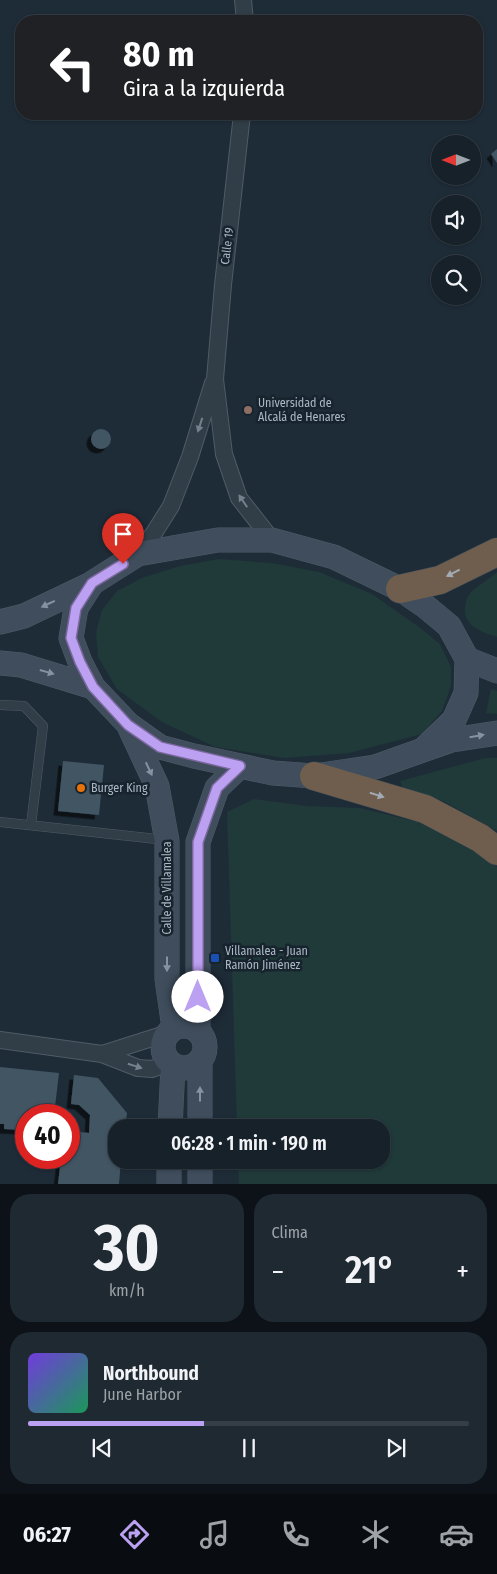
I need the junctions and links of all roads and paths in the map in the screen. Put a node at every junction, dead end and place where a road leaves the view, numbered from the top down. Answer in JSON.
{"nodes":[{"id":1,"x":242,"y":0,"type":"edge"},
{"id":2,"x":244,"y":15,"type":"edge"},
{"id":3,"x":241,"y":120,"type":"edge"},
{"id":4,"x":215,"y":379,"type":"junction"},
{"id":5,"x":272,"y":540,"type":"junction"},
{"id":6,"x":497,"y":552,"type":"edge"},
{"id":7,"x":138,"y":554,"type":"junction"},
{"id":8,"x":92,"y":583,"type":"junction"},
{"id":9,"x":400,"y":589,"type":"junction"},
{"id":10,"x":0,"y":622,"type":"edge"},
{"id":11,"x":467,"y":659,"type":"junction"},
{"id":12,"x":0,"y":663,"type":"edge"},
{"id":13,"x":497,"y":671,"type":"edge"},
{"id":14,"x":93,"y":687,"type":"junction"},
{"id":15,"x":0,"y":704,"type":"edge"},
{"id":16,"x":128,"y":725,"type":"junction"},
{"id":17,"x":497,"y":732,"type":"edge"},
{"id":18,"x":423,"y":750,"type":"junction"},
{"id":19,"x":240,"y":766,"type":"junction"},
{"id":20,"x":314,"y":776,"type":"junction"},
{"id":21,"x":0,"y":822,"type":"edge"},
{"id":22,"x":31,"y":825,"type":"junction"},
{"id":23,"x":168,"y":841,"type":"junction"},
{"id":24,"x":497,"y":850,"type":"edge"},
{"id":25,"x":171,"y":1030,"type":"junction"},
{"id":26,"x":198,"y":1031,"type":"junction"},
{"id":27,"x":0,"y":1040,"type":"edge"},
{"id":28,"x":102,"y":1054,"type":"junction"},
{"id":29,"x":200,"y":1061,"type":"junction"},
{"id":30,"x":171,"y":1064,"type":"junction"},
{"id":31,"x":170,"y":1119,"type":"edge"},
{"id":32,"x":200,"y":1119,"type":"edge"},
{"id":33,"x":169,"y":1169,"type":"edge"},
{"id":34,"x":200,"y":1169,"type":"edge"},
{"id":35,"x":169,"y":1184,"type":"edge"},
{"id":36,"x":200,"y":1184,"type":"edge"}],
"edges":[{"from":1,"to":2,"type":"street"},
{"from":3,"to":4,"type":"street","name":"Calle 19"},
{"from":5,"to":4,"type":"street","name":"Calle 19","one_way":true},
{"from":4,"to":7,"type":"street","name":"Calle 19","one_way":true},
{"from":5,"to":7,"type":"street"},
{"from":5,"to":9,"type":"street"},
{"from":6,"to":9,"type":"highway","one_way":true},
{"from":7,"to":8,"type":"street"},
{"from":8,"to":10,"type":"street","one_way":true},
{"from":8,"to":14,"type":"street"},
{"from":9,"to":11,"type":"street"},
{"from":11,"to":13,"type":"street"},
{"from":11,"to":18,"type":"street"},
{"from":12,"to":14,"type":"street","one_way":true},
{"from":14,"to":16,"type":"street"},
{"from":15,"to":22,"type":"lane"},
{"from":16,"to":19,"type":"street"},
{"from":16,"to":23,"type":"street","name":"Calle de Villamalea","one_way":true},
{"from":18,"to":17,"type":"street","one_way":true},
{"from":18,"to":20,"type":"street"},
{"from":19,"to":20,"type":"street"},
{"from":19,"to":26,"type":"street"},
{"from":20,"to":24,"type":"highway","one_way":true},
{"from":21,"to":22,"type":"lane"},
{"from":22,"to":23,"type":"lane"},
{"from":23,"to":25,"type":"street","name":"Calle de Villamalea","one_way":true},
{"from":25,"to":26,"type":"street"},
{"from":25,"to":28,"type":"street"},
{"from":25,"to":30,"type":"street"},
{"from":26,"to":29,"type":"street"},
{"from":27,"to":28,"type":"street"},
{"from":28,"to":30,"type":"street","one_way":true},
{"from":29,"to":30,"type":"street"},
{"from":32,"to":29,"type":"street","one_way":true},
{"from":30,"to":31,"type":"street"},
{"from":33,"to":35,"type":"street"},
{"from":34,"to":36,"type":"street"}]}
